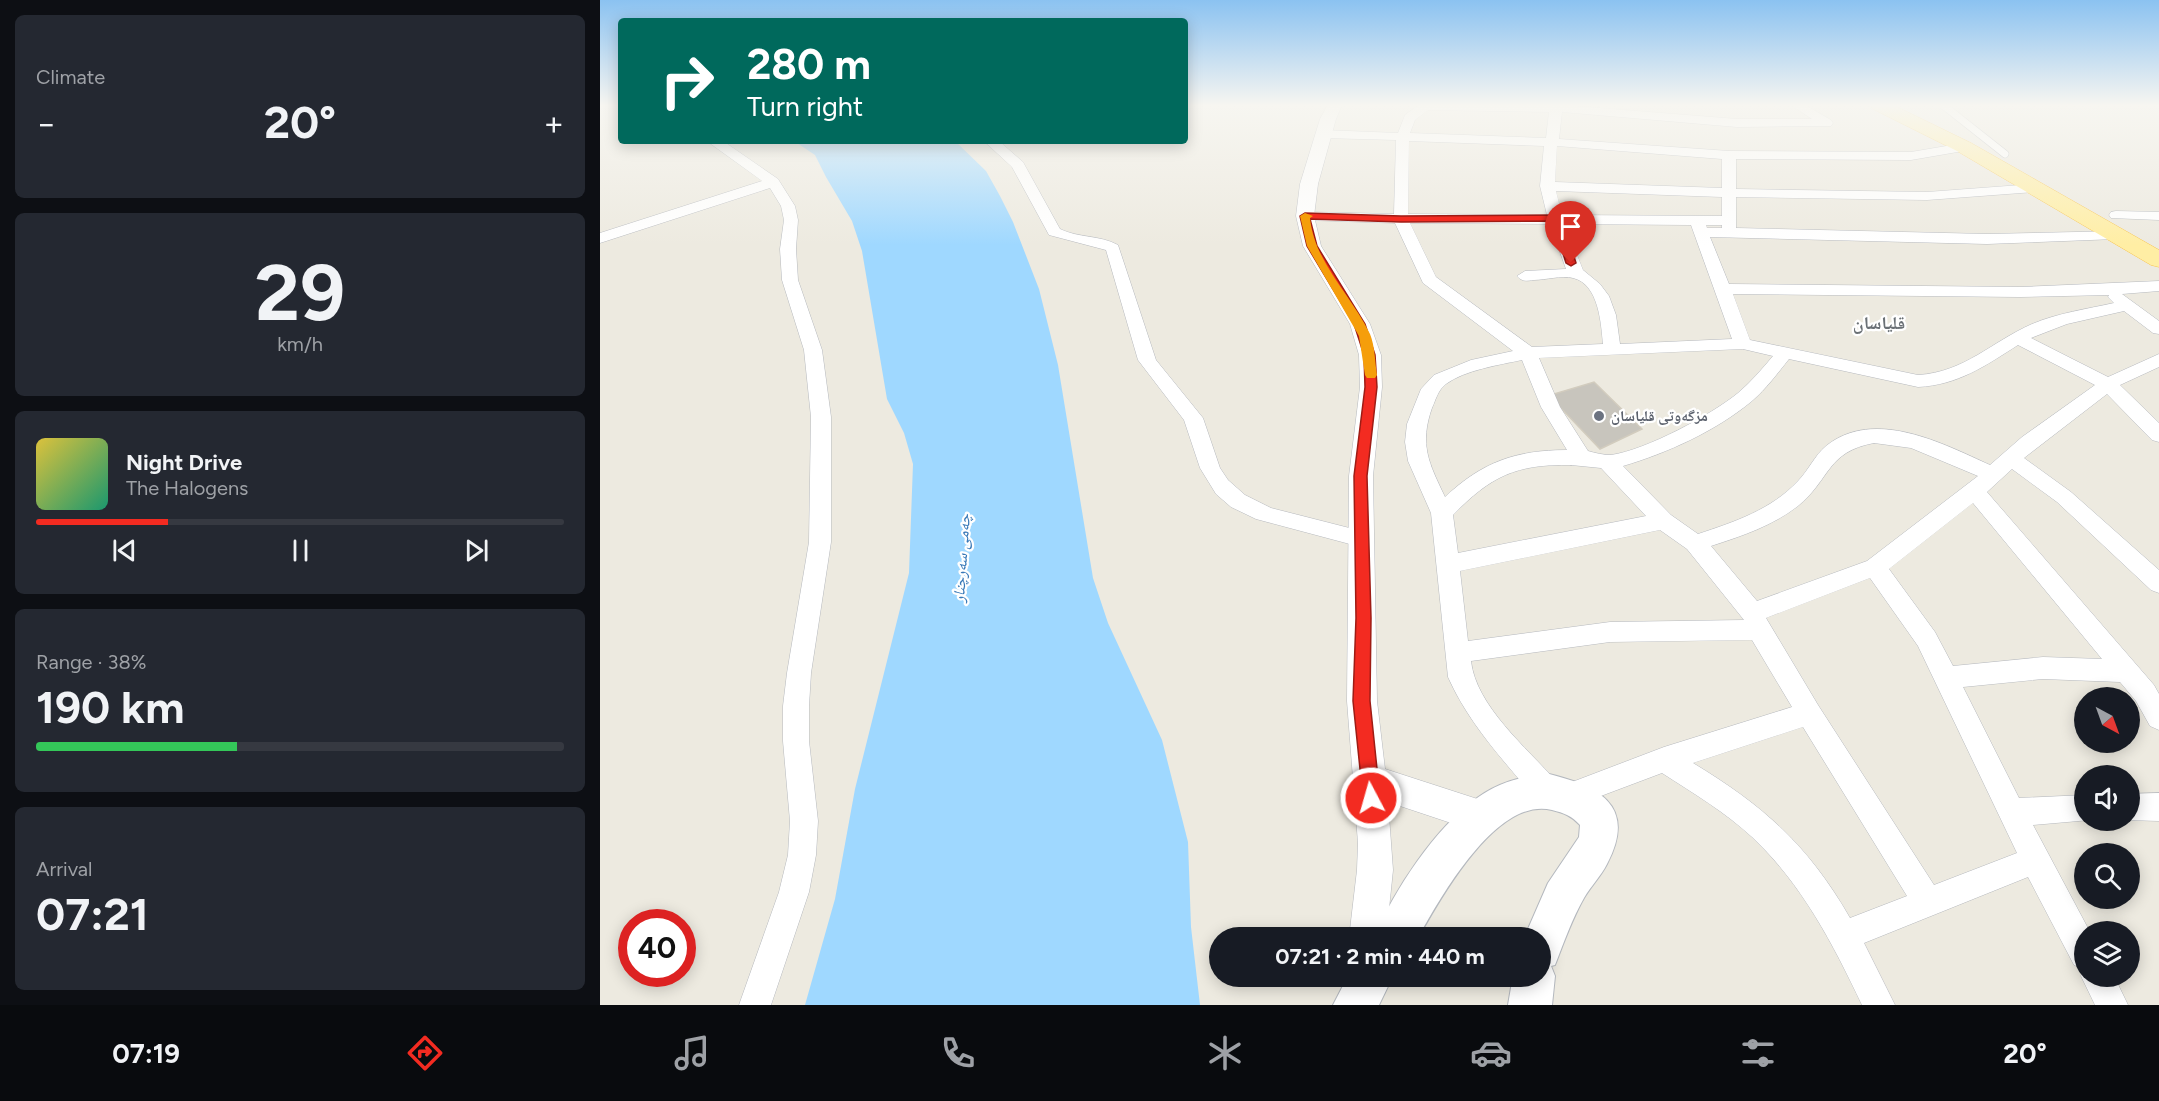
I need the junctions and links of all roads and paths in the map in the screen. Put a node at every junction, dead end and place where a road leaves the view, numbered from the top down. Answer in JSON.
{"nodes":[{"id":1,"x":730,"y":152,"type":"edge"},
{"id":2,"x":1003,"y":152,"type":"edge"},
{"id":3,"x":1318,"y":152,"type":"edge"},
{"id":4,"x":1403,"y":152,"type":"edge"},
{"id":5,"x":1550,"y":152,"type":"edge"},
{"id":6,"x":1735,"y":152,"type":"edge"},
{"id":7,"x":1860,"y":152,"type":"edge"},
{"id":8,"x":1935,"y":152,"type":"edge"},
{"id":9,"x":1972,"y":152,"type":"edge"},
{"id":10,"x":2001,"y":152,"type":"edge"},
{"id":11,"x":2002,"y":152,"type":"edge"},
{"id":12,"x":2005,"y":154,"type":"junction"},
{"id":13,"x":773,"y":182,"type":"junction"},
{"id":14,"x":1547,"y":186,"type":"junction"},
{"id":15,"x":2035,"y":188,"type":"junction"},
{"id":16,"x":1729,"y":191,"type":"junction"},
{"id":17,"x":1305,"y":216,"type":"junction"},
{"id":18,"x":2159,"y":216,"type":"edge"},
{"id":19,"x":1557,"y":218,"type":"junction"},
{"id":20,"x":1401,"y":219,"type":"junction"},
{"id":21,"x":2116,"y":224,"type":"junction"},
{"id":22,"x":1699,"y":226,"type":"junction"},
{"id":23,"x":1729,"y":227,"type":"junction"},
{"id":24,"x":600,"y":238,"type":"edge"},
{"id":25,"x":2159,"y":241,"type":"edge"},
{"id":26,"x":2159,"y":260,"type":"edge"},
{"id":27,"x":1576,"y":273,"type":"junction"},
{"id":28,"x":1525,"y":276,"type":"dead end"},
{"id":29,"x":2159,"y":286,"type":"edge"},
{"id":30,"x":1723,"y":289,"type":"junction"},
{"id":31,"x":2106,"y":290,"type":"junction"},
{"id":32,"x":2127,"y":305,"type":"junction"},
{"id":33,"x":2159,"y":329,"type":"edge"},
{"id":34,"x":2019,"y":339,"type":"junction"},
{"id":35,"x":1743,"y":344,"type":"junction"},
{"id":36,"x":1612,"y":349,"type":"junction"},
{"id":37,"x":1528,"y":353,"type":"junction"},
{"id":38,"x":1785,"y":353,"type":"junction"},
{"id":39,"x":2159,"y":360,"type":"edge"},
{"id":40,"x":2108,"y":384,"type":"junction"},
{"id":41,"x":2159,"y":435,"type":"edge"},
{"id":42,"x":1582,"y":458,"type":"junction"},
{"id":43,"x":2011,"y":458,"type":"junction"},
{"id":44,"x":1607,"y":462,"type":"junction"},
{"id":45,"x":1991,"y":474,"type":"junction"},
{"id":46,"x":1975,"y":491,"type":"junction"},
{"id":47,"x":1442,"y":513,"type":"junction"},
{"id":48,"x":1663,"y":521,"type":"junction"},
{"id":49,"x":1362,"y":539,"type":"junction"},
{"id":50,"x":1695,"y":543,"type":"junction"},
{"id":51,"x":1449,"y":564,"type":"junction"},
{"id":52,"x":1875,"y":567,"type":"junction"},
{"id":53,"x":2159,"y":584,"type":"edge"},
{"id":54,"x":1756,"y":621,"type":"junction"},
{"id":55,"x":1456,"y":653,"type":"junction"},
{"id":56,"x":2126,"y":671,"type":"junction"},
{"id":57,"x":1946,"y":678,"type":"junction"},
{"id":58,"x":1809,"y":713,"type":"junction"},
{"id":59,"x":2159,"y":718,"type":"edge"},
{"id":60,"x":1664,"y":760,"type":"junction"},
{"id":61,"x":1370,"y":780,"type":"junction"},
{"id":62,"x":1558,"y":793,"type":"junction"},
{"id":63,"x":2159,"y":807,"type":"edge"},
{"id":64,"x":2140,"y":808,"type":"edge"},
{"id":65,"x":2074,"y":809,"type":"edge"},
{"id":66,"x":2012,"y":812,"type":"junction"},
{"id":67,"x":1484,"y":817,"type":"junction"},
{"id":68,"x":2034,"y":860,"type":"junction"},
{"id":69,"x":1928,"y":902,"type":"junction"},
{"id":70,"x":1368,"y":927,"type":"edge"},
{"id":71,"x":1402,"y":927,"type":"edge"},
{"id":72,"x":1548,"y":927,"type":"edge"},
{"id":73,"x":2074,"y":934,"type":"edge"},
{"id":74,"x":1844,"y":936,"type":"junction"},
{"id":75,"x":1532,"y":987,"type":"edge"},
{"id":76,"x":2103,"y":987,"type":"edge"},
{"id":77,"x":755,"y":1005,"type":"edge"},
{"id":78,"x":1530,"y":1005,"type":"edge"},
{"id":79,"x":1879,"y":1005,"type":"edge"},
{"id":80,"x":2112,"y":1005,"type":"edge"}],
"edges":[{"from":1,"to":13,"type":"street"},
{"from":2,"to":49,"type":"street"},
{"from":3,"to":17,"type":"street"},
{"from":4,"to":20,"type":"street"},
{"from":5,"to":14,"type":"street"},
{"from":6,"to":16,"type":"street"},
{"from":7,"to":8,"type":"street"},
{"from":9,"to":15,"type":"main road"},
{"from":10,"to":12,"type":"main road"},
{"from":11,"to":12,"type":"lane"},
{"from":12,"to":21,"type":"main road"},
{"from":13,"to":24,"type":"street"},
{"from":13,"to":77,"type":"street"},
{"from":14,"to":16,"type":"street"},
{"from":14,"to":19,"type":"street"},
{"from":15,"to":16,"type":"street"},
{"from":15,"to":21,"type":"main road"},
{"from":16,"to":23,"type":"street"},
{"from":17,"to":20,"type":"street"},
{"from":17,"to":49,"type":"street"},
{"from":18,"to":21,"type":"street"},
{"from":19,"to":20,"type":"street"},
{"from":19,"to":22,"type":"street"},
{"from":19,"to":27,"type":"street"},
{"from":20,"to":37,"type":"street"},
{"from":21,"to":23,"type":"street"},
{"from":21,"to":25,"type":"main road"},
{"from":21,"to":26,"type":"main road"},
{"from":22,"to":23,"type":"street"},
{"from":22,"to":30,"type":"street"},
{"from":27,"to":28,"type":"street"},
{"from":27,"to":36,"type":"street"},
{"from":29,"to":31,"type":"street"},
{"from":30,"to":31,"type":"street"},
{"from":30,"to":35,"type":"street"},
{"from":31,"to":32,"type":"street"},
{"from":32,"to":33,"type":"street"},
{"from":32,"to":34,"type":"street"},
{"from":34,"to":38,"type":"street"},
{"from":34,"to":40,"type":"street"},
{"from":35,"to":36,"type":"street"},
{"from":35,"to":38,"type":"street"},
{"from":36,"to":37,"type":"street"},
{"from":37,"to":42,"type":"street"},
{"from":37,"to":47,"type":"street"},
{"from":38,"to":44,"type":"street"},
{"from":39,"to":40,"type":"street"},
{"from":40,"to":41,"type":"street"},
{"from":40,"to":43,"type":"street"},
{"from":42,"to":44,"type":"street"},
{"from":42,"to":47,"type":"street"},
{"from":43,"to":45,"type":"street"},
{"from":43,"to":53,"type":"street"},
{"from":44,"to":48,"type":"street"},
{"from":45,"to":46,"type":"street"},
{"from":45,"to":50,"type":"street"},
{"from":46,"to":52,"type":"street"},
{"from":46,"to":56,"type":"street"},
{"from":47,"to":51,"type":"street"},
{"from":48,"to":50,"type":"street"},
{"from":48,"to":51,"type":"street"},
{"from":49,"to":61,"type":"street"},
{"from":50,"to":54,"type":"street"},
{"from":51,"to":55,"type":"street"},
{"from":52,"to":54,"type":"street"},
{"from":52,"to":57,"type":"street"},
{"from":54,"to":55,"type":"street"},
{"from":54,"to":58,"type":"street"},
{"from":55,"to":62,"type":"street"},
{"from":56,"to":57,"type":"street"},
{"from":56,"to":59,"type":"street"},
{"from":57,"to":66,"type":"street"},
{"from":58,"to":60,"type":"street"},
{"from":58,"to":69,"type":"street"},
{"from":60,"to":62,"type":"street"},
{"from":60,"to":74,"type":"street"},
{"from":61,"to":67,"type":"street"},
{"from":61,"to":70,"type":"street"},
{"from":62,"to":67,"type":"main road"},
{"from":62,"to":72,"type":"main road"},
{"from":63,"to":64,"type":"street"},
{"from":65,"to":66,"type":"street"},
{"from":66,"to":68,"type":"street"},
{"from":67,"to":71,"type":"main road"},
{"from":68,"to":69,"type":"street"},
{"from":68,"to":73,"type":"street"},
{"from":69,"to":74,"type":"street"},
{"from":74,"to":79,"type":"street"},
{"from":75,"to":78,"type":"main road"},
{"from":76,"to":80,"type":"street"}]}
